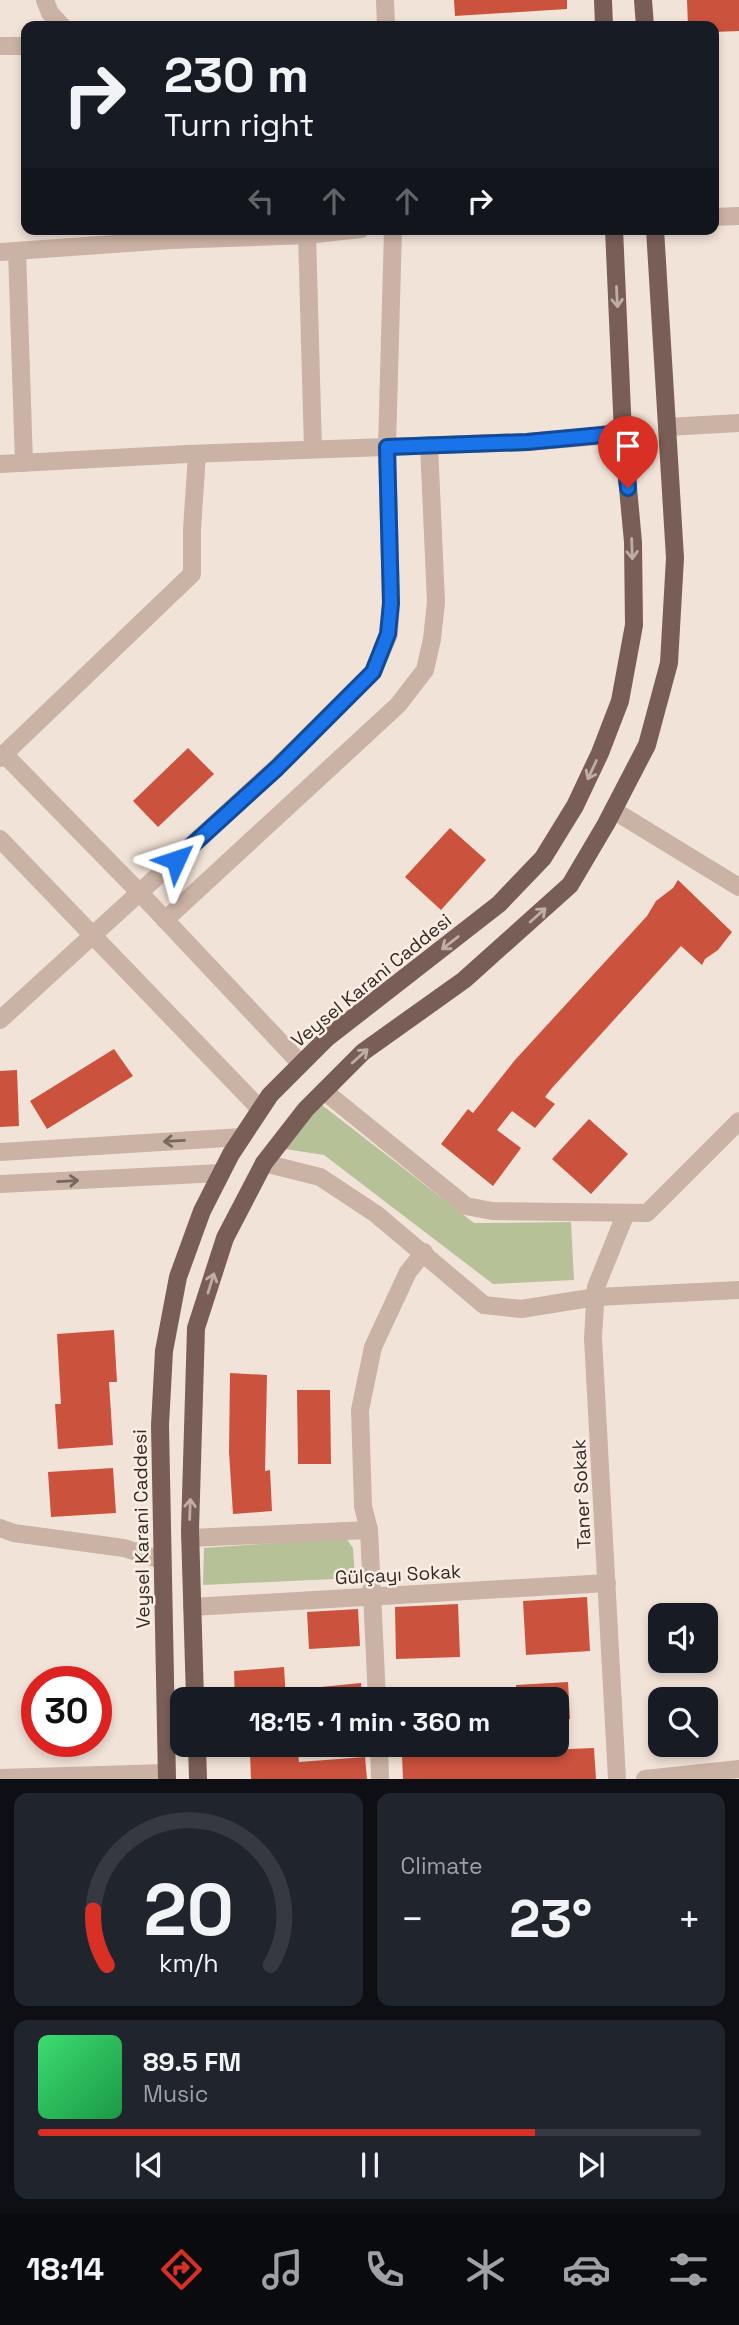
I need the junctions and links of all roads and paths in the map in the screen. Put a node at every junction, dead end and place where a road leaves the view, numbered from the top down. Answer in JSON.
{"nodes":[{"id":1,"x":46,"y":0,"type":"edge"},
{"id":2,"x":385,"y":0,"type":"edge"},
{"id":3,"x":603,"y":0,"type":"edge"},
{"id":4,"x":643,"y":0,"type":"edge"},
{"id":5,"x":57,"y":21,"type":"edge"},
{"id":6,"x":386,"y":21,"type":"edge"},
{"id":7,"x":604,"y":21,"type":"edge"},
{"id":8,"x":645,"y":21,"type":"edge"},
{"id":9,"x":0,"y":46,"type":"edge"},
{"id":10,"x":21,"y":46,"type":"edge"},
{"id":11,"x":739,"y":216,"type":"edge"},
{"id":12,"x":719,"y":217,"type":"edge"},
{"id":13,"x":307,"y":235,"type":"joint"},
{"id":14,"x":393,"y":235,"type":"edge"},
{"id":15,"x":614,"y":235,"type":"edge"},
{"id":16,"x":655,"y":235,"type":"edge"},
{"id":17,"x":8,"y":251,"type":"edge"},
{"id":18,"x":739,"y":423,"type":"edge"},
{"id":19,"x":667,"y":426,"type":"junction"},
{"id":20,"x":623,"y":433,"type":"junction"},
{"id":21,"x":429,"y":445,"type":"junction"},
{"id":22,"x":387,"y":447,"type":"junction"},
{"id":23,"x":313,"y":449,"type":"junction"},
{"id":24,"x":197,"y":454,"type":"junction"},
{"id":25,"x":24,"y":463,"type":"junction"},
{"id":26,"x":0,"y":464,"type":"edge"},
{"id":27,"x":2,"y":756,"type":"edge"},
{"id":28,"x":613,"y":810,"type":"junction"},
{"id":29,"x":0,"y":839,"type":"edge"},
{"id":30,"x":739,"y":887,"type":"edge"},
{"id":31,"x":140,"y":893,"type":"junction"},
{"id":32,"x":165,"y":920,"type":"junction"},
{"id":33,"x":95,"y":935,"type":"junction"},
{"id":34,"x":0,"y":1020,"type":"edge"},
{"id":35,"x":301,"y":1064,"type":"junction"},
{"id":36,"x":324,"y":1091,"type":"junction"},
{"id":37,"x":260,"y":1109,"type":"junction"},
{"id":38,"x":739,"y":1121,"type":"edge"},
{"id":39,"x":242,"y":1137,"type":"junction"},
{"id":40,"x":0,"y":1152,"type":"edge"},
{"id":41,"x":264,"y":1163,"type":"junction"},
{"id":42,"x":221,"y":1173,"type":"junction"},
{"id":43,"x":0,"y":1184,"type":"edge"},
{"id":44,"x":626,"y":1213,"type":"junction"},
{"id":45,"x":424,"y":1252,"type":"junction"},
{"id":46,"x":739,"y":1290,"type":"edge"},
{"id":47,"x":596,"y":1297,"type":"junction"},
{"id":48,"x":0,"y":1528,"type":"edge"},
{"id":49,"x":369,"y":1530,"type":"junction"},
{"id":50,"x":190,"y":1538,"type":"junction"},
{"id":51,"x":161,"y":1560,"type":"junction"},
{"id":52,"x":607,"y":1583,"type":"junction"},
{"id":53,"x":373,"y":1597,"type":"junction"},
{"id":54,"x":192,"y":1607,"type":"junction"},
{"id":55,"x":195,"y":1687,"type":"edge"},
{"id":56,"x":377,"y":1687,"type":"edge"},
{"id":57,"x":197,"y":1757,"type":"edge"},
{"id":58,"x":379,"y":1757,"type":"edge"},
{"id":59,"x":739,"y":1769,"type":"edge"},
{"id":60,"x":167,"y":1776,"type":"edge"},
{"id":61,"x":0,"y":1778,"type":"edge"},
{"id":62,"x":198,"y":1779,"type":"edge"},
{"id":63,"x":380,"y":1779,"type":"edge"},
{"id":64,"x":617,"y":1779,"type":"edge"},
{"id":65,"x":645,"y":1779,"type":"edge"}],
"edges":[{"from":1,"to":5,"type":"street"},
{"from":2,"to":6,"type":"street"},
{"from":3,"to":7,"type":"main road"},
{"from":4,"to":8,"type":"main road"},
{"from":9,"to":10,"type":"street"},
{"from":11,"to":12,"type":"street"},
{"from":13,"to":17,"type":"street"},
{"from":13,"to":23,"type":"street"},
{"from":14,"to":22,"type":"street"},
{"from":15,"to":20,"type":"main road","name":"Veysel Karani Caddesi","one_way":true},
{"from":16,"to":19,"type":"main road"},
{"from":17,"to":25,"type":"street"},
{"from":18,"to":19,"type":"street"},
{"from":19,"to":28,"type":"main road"},
{"from":20,"to":21,"type":"street"},
{"from":20,"to":35,"type":"main road","name":"Veysel Karani Caddesi","one_way":true},
{"from":21,"to":22,"type":"street"},
{"from":21,"to":32,"type":"street"},
{"from":22,"to":23,"type":"street"},
{"from":22,"to":31,"type":"street"},
{"from":23,"to":24,"type":"street"},
{"from":24,"to":25,"type":"street"},
{"from":24,"to":27,"type":"street"},
{"from":25,"to":26,"type":"street"},
{"from":27,"to":31,"type":"street"},
{"from":28,"to":30,"type":"street"},
{"from":36,"to":28,"type":"main road","one_way":true},
{"from":29,"to":33,"type":"street"},
{"from":31,"to":32,"type":"street"},
{"from":31,"to":33,"type":"street"},
{"from":32,"to":35,"type":"street"},
{"from":33,"to":34,"type":"street"},
{"from":33,"to":37,"type":"street"},
{"from":35,"to":37,"type":"main road","name":"Veysel Karani Caddesi"},
{"from":36,"to":41,"type":"main road"},
{"from":36,"to":44,"type":"street"},
{"from":37,"to":39,"type":"main road","name":"Veysel Karani Caddesi"},
{"from":38,"to":44,"type":"street"},
{"from":39,"to":40,"type":"street","one_way":true},
{"from":39,"to":42,"type":"main road","name":"Veysel Karani Caddesi"},
{"from":41,"to":45,"type":"street"},
{"from":50,"to":41,"type":"main road","one_way":true},
{"from":43,"to":42,"type":"street","one_way":true},
{"from":42,"to":51,"type":"main road","name":"Veysel Karani Caddesi"},
{"from":44,"to":47,"type":"street","name":"Taner Sokak"},
{"from":45,"to":47,"type":"street"},
{"from":45,"to":49,"type":"street"},
{"from":46,"to":47,"type":"street"},
{"from":47,"to":52,"type":"street","name":"Taner Sokak"},
{"from":48,"to":51,"type":"street"},
{"from":49,"to":50,"type":"street"},
{"from":49,"to":53,"type":"street"},
{"from":50,"to":54,"type":"main road"},
{"from":51,"to":60,"type":"main road","name":"Veysel Karani Caddesi"},
{"from":52,"to":53,"type":"street","name":"Gülçayı Sokak"},
{"from":52,"to":64,"type":"street","name":"Taner Sokak"},
{"from":53,"to":54,"type":"street","name":"Gülçayı Sokak"},
{"from":53,"to":56,"type":"street"},
{"from":54,"to":55,"type":"main road"},
{"from":57,"to":62,"type":"main road"},
{"from":58,"to":63,"type":"street"},
{"from":59,"to":65,"type":"street"},
{"from":60,"to":61,"type":"street"}]}
